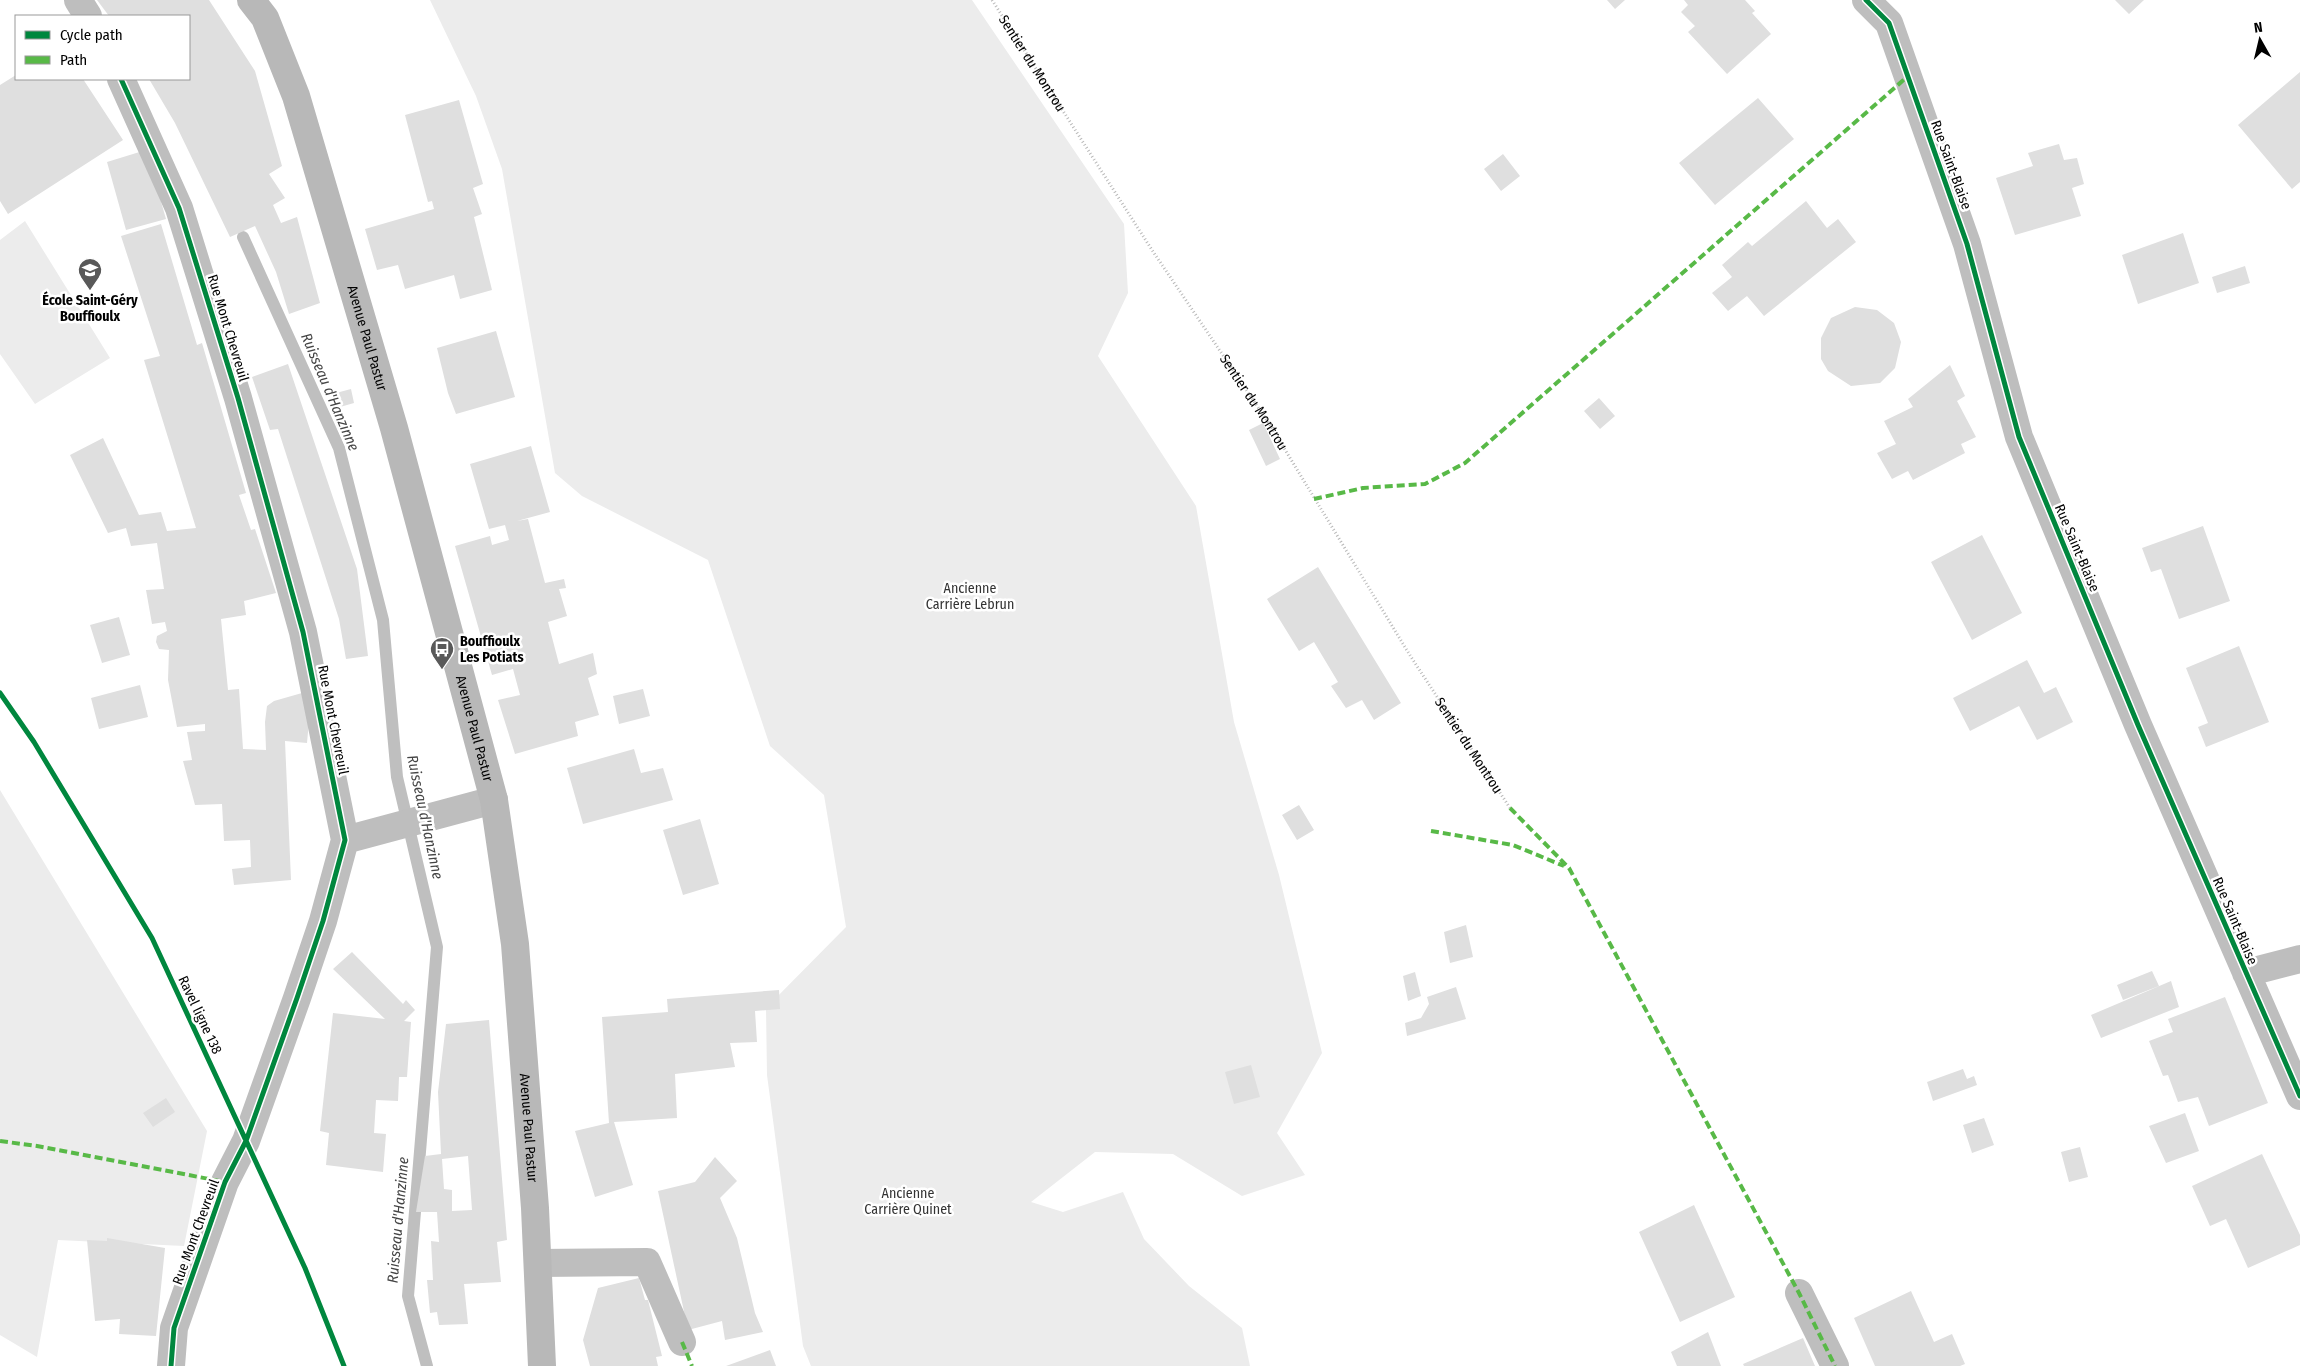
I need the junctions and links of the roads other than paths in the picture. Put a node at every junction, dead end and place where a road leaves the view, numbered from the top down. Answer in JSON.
{"nodes":[{"id":1,"x":78,"y":0,"type":"edge"},
{"id":2,"x":251,"y":0,"type":"edge"},
{"id":3,"x":1866,"y":0,"type":"edge"},
{"id":4,"x":87,"y":15,"type":"edge"},
{"id":5,"x":121,"y":80,"type":"edge"},
{"id":6,"x":494,"y":800,"type":"junction"},
{"id":7,"x":345,"y":840,"type":"junction"},
{"id":8,"x":2300,"y":959,"type":"edge"},
{"id":9,"x":2246,"y":973,"type":"junction"},
{"id":10,"x":2300,"y":1096,"type":"edge"},
{"id":11,"x":538,"y":1263,"type":"junction"},
{"id":12,"x":1799,"y":1293,"type":"dead end"},
{"id":13,"x":682,"y":1342,"type":"dead end"},
{"id":14,"x":171,"y":1366,"type":"edge"},
{"id":15,"x":542,"y":1366,"type":"edge"},
{"id":16,"x":1835,"y":1366,"type":"edge"}],
"edges":[{"from":1,"to":4,"type":"street"},
{"from":2,"to":6,"type":"main road","name":"Avenue Paul Pastur"},
{"from":3,"to":9,"type":"street","name":"Rue Saint-Blaise"},
{"from":5,"to":7,"type":"street","name":"Rue Mont Chevreuil"},
{"from":6,"to":7,"type":"street"},
{"from":6,"to":11,"type":"main road","name":"Avenue Paul Pastur"},
{"from":7,"to":14,"type":"street","name":"Rue Mont Chevreuil"},
{"from":8,"to":9,"type":"street"},
{"from":9,"to":10,"type":"street","name":"Rue Saint-Blaise"},
{"from":11,"to":13,"type":"street"},
{"from":11,"to":15,"type":"main road","name":"Avenue Paul Pastur"},
{"from":12,"to":16,"type":"street"}]}
